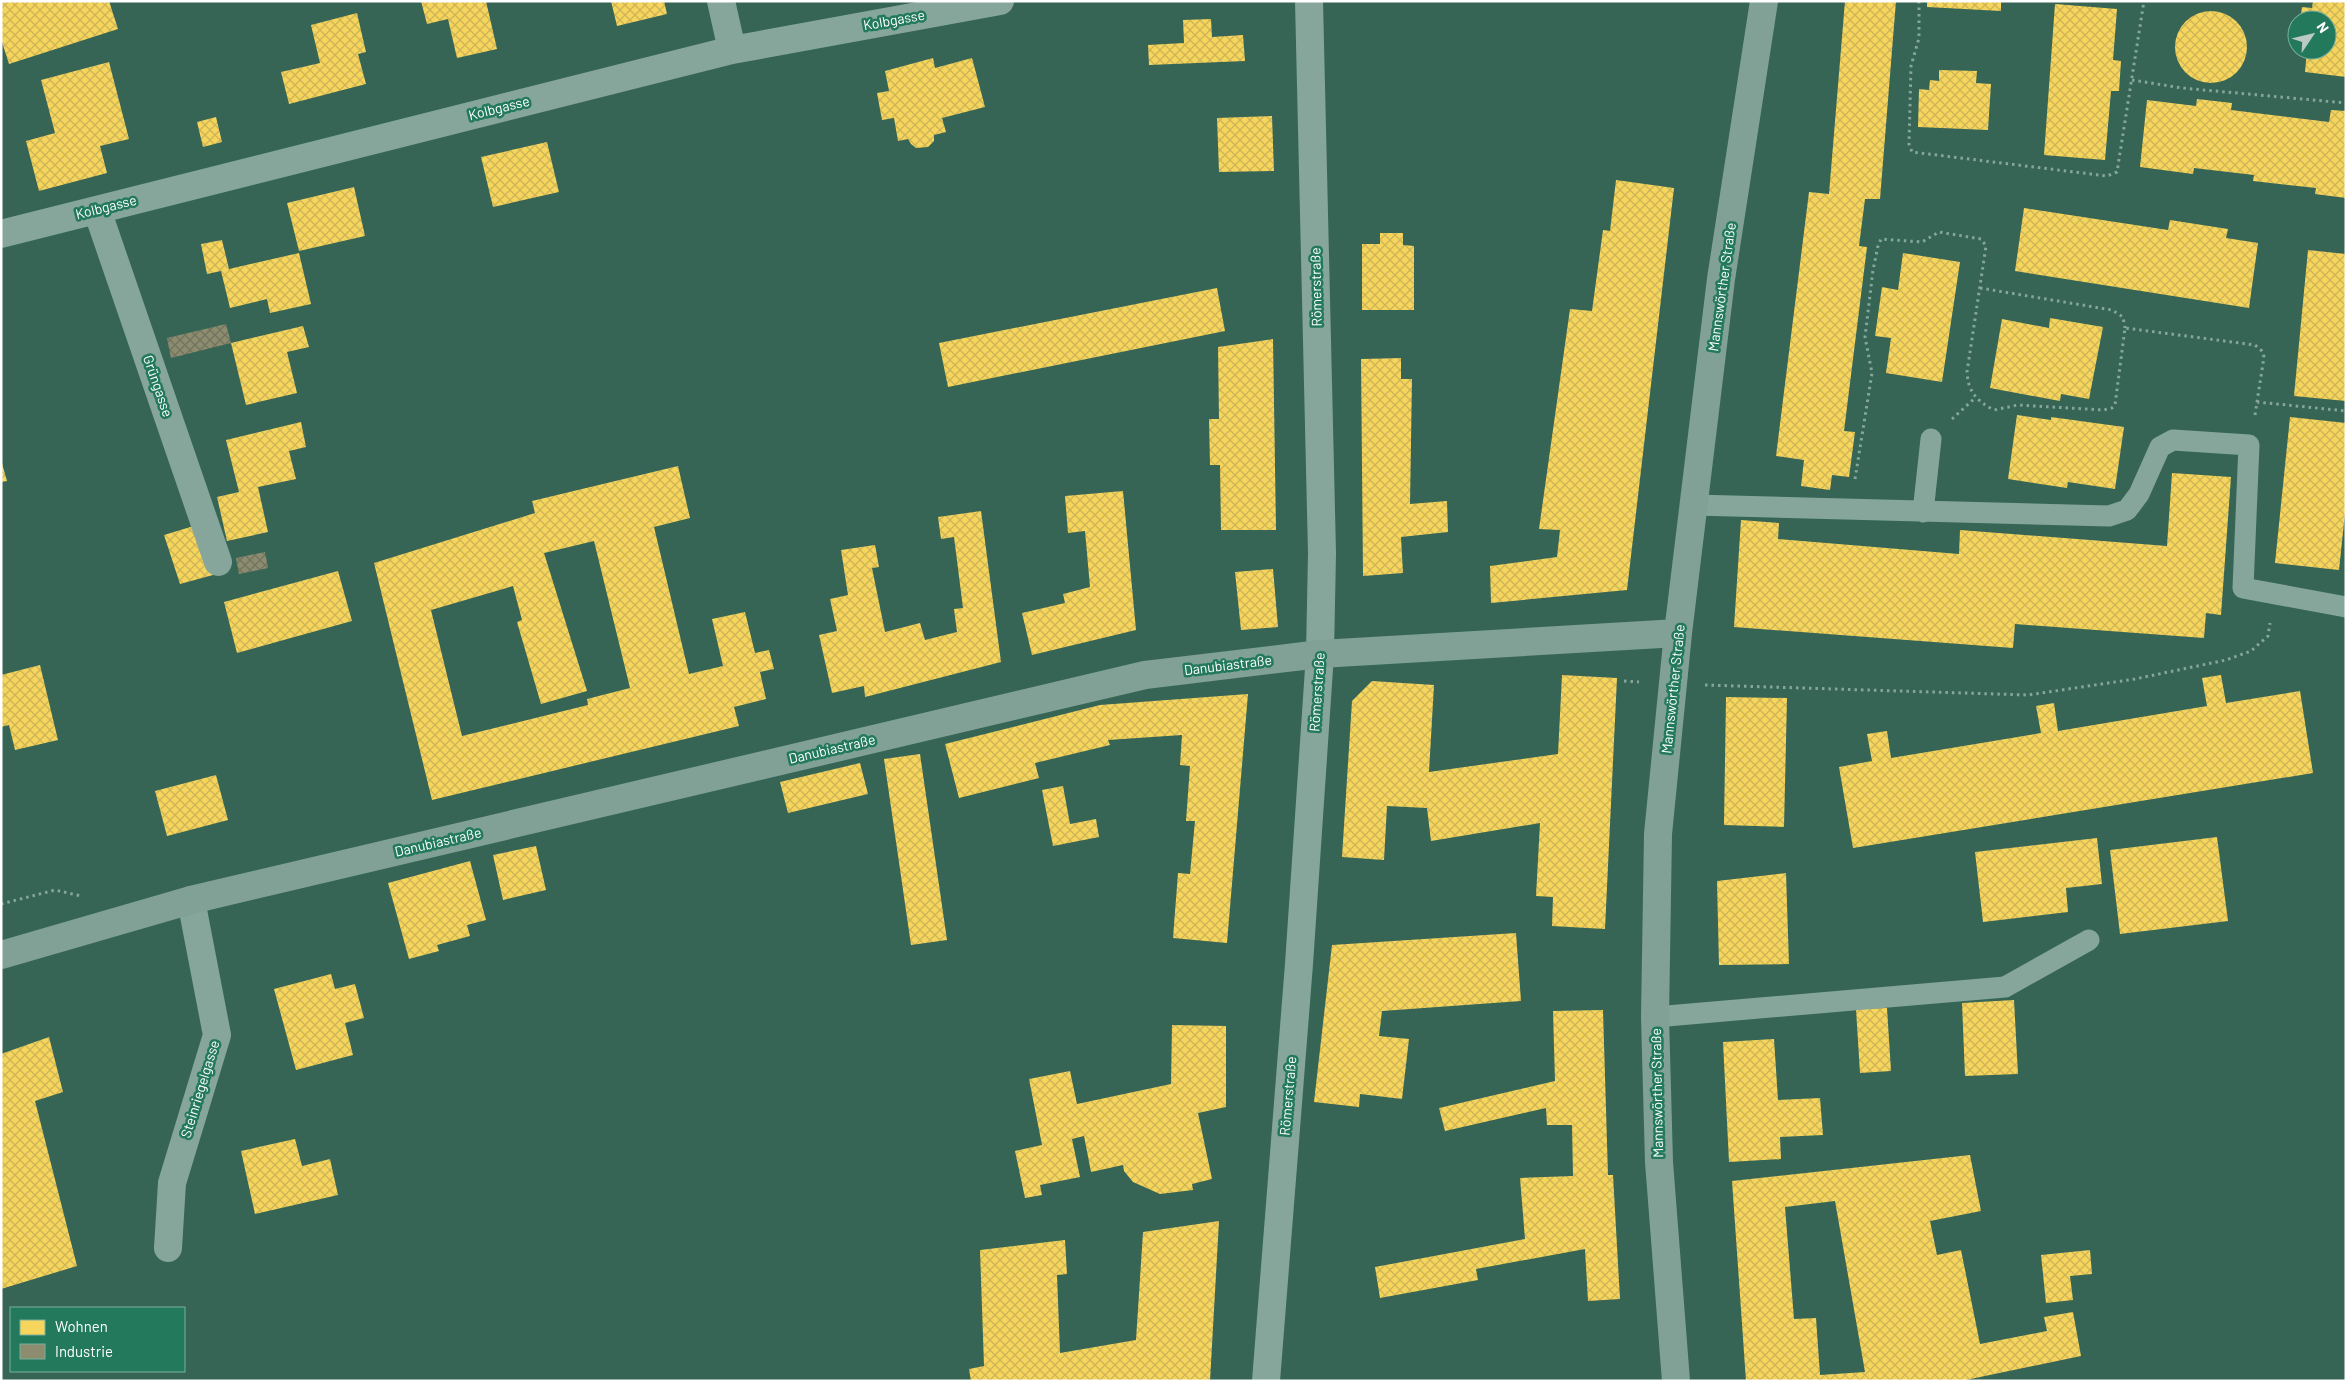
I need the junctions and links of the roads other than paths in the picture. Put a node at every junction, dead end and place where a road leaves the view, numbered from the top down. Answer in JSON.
{"nodes":[{"id":1,"x":721,"y":1,"type":"edge"},
{"id":2,"x":1000,"y":1,"type":"edge"},
{"id":3,"x":1309,"y":1,"type":"edge"},
{"id":4,"x":1764,"y":1,"type":"edge"},
{"id":5,"x":732,"y":50,"type":"junction"},
{"id":6,"x":97,"y":210,"type":"junction"},
{"id":7,"x":1,"y":234,"type":"edge"},
{"id":8,"x":1931,"y":439,"type":"dead end"},
{"id":9,"x":1694,"y":505,"type":"junction"},
{"id":10,"x":1922,"y":512,"type":"junction"},
{"id":11,"x":218,"y":562,"type":"dead end"},
{"id":12,"x":2346,"y":607,"type":"edge"},
{"id":13,"x":1678,"y":634,"type":"junction"},
{"id":14,"x":1320,"y":654,"type":"junction"},
{"id":15,"x":191,"y":900,"type":"junction"},
{"id":16,"x":2089,"y":940,"type":"dead end"},
{"id":17,"x":1,"y":955,"type":"edge"},
{"id":18,"x":1655,"y":1017,"type":"junction"},
{"id":19,"x":168,"y":1248,"type":"dead end"},
{"id":20,"x":1266,"y":1381,"type":"edge"},
{"id":21,"x":1676,"y":1381,"type":"edge"}],
"edges":[{"from":1,"to":5,"type":"street"},
{"from":2,"to":5,"type":"street","name":"Kolbgasse"},
{"from":3,"to":14,"type":"street","name":"Römerstraße"},
{"from":4,"to":9,"type":"street","name":"Mannswörther Straße"},
{"from":5,"to":6,"type":"street","name":"Kolbgasse"},
{"from":6,"to":7,"type":"street","name":"Kolbgasse"},
{"from":6,"to":11,"type":"street","name":"Grüngasse"},
{"from":8,"to":10,"type":"lane"},
{"from":9,"to":10,"type":"lane"},
{"from":9,"to":13,"type":"street","name":"Mannswörther Straße"},
{"from":10,"to":12,"type":"lane"},
{"from":13,"to":14,"type":"street","name":"Danubiastraße"},
{"from":13,"to":18,"type":"street","name":"Mannswörther Straße"},
{"from":14,"to":15,"type":"street","name":"Danubiastraße"},
{"from":14,"to":20,"type":"street","name":"Römerstraße"},
{"from":15,"to":17,"type":"street","name":"Danubiastraße"},
{"from":15,"to":19,"type":"street","name":"Steinriegelgasse"},
{"from":16,"to":18,"type":"lane"},
{"from":18,"to":21,"type":"street","name":"Mannswörther Straße"}]}
